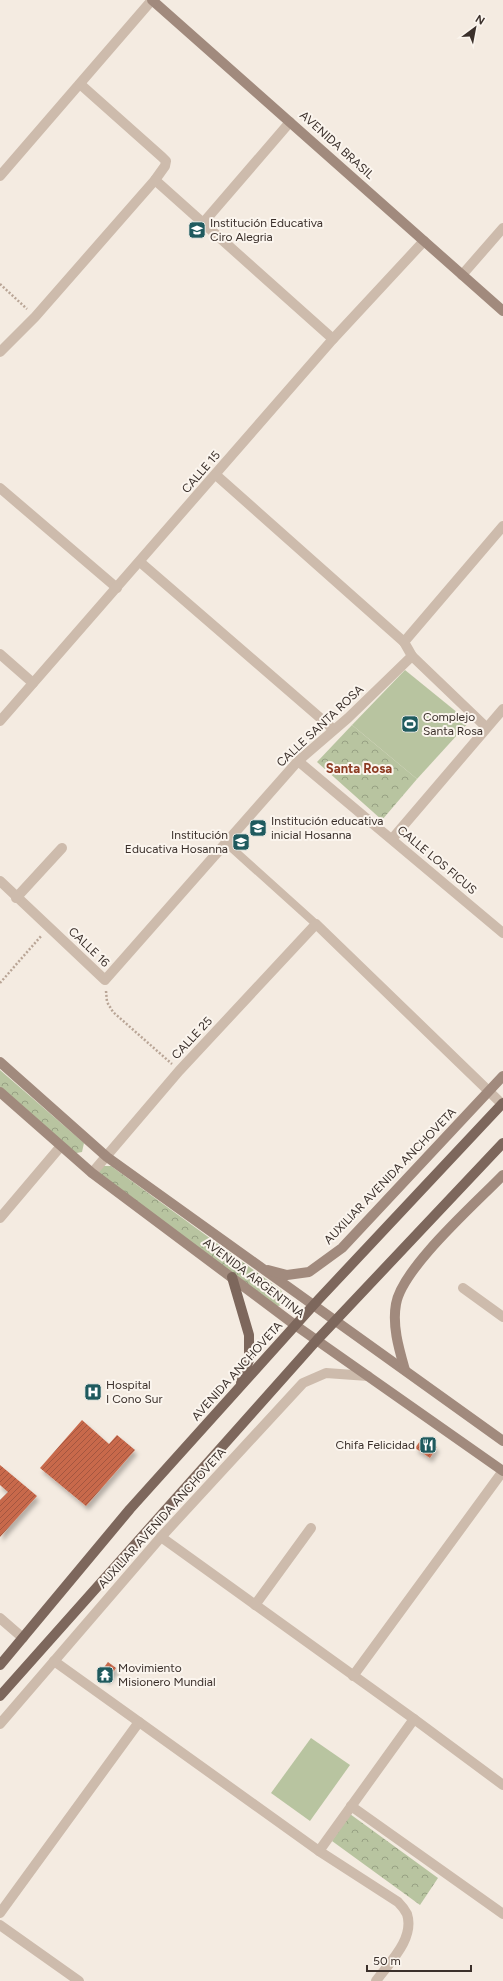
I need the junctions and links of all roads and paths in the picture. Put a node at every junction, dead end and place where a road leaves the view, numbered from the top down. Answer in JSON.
{"nodes":[{"id":1,"x":152,"y":0,"type":"edge"},
{"id":2,"x":80,"y":84,"type":"junction"},
{"id":3,"x":290,"y":122,"type":"junction"},
{"id":4,"x":0,"y":176,"type":"edge"},
{"id":5,"x":155,"y":180,"type":"junction"},
{"id":6,"x":200,"y":227,"type":"junction"},
{"id":7,"x":503,"y":228,"type":"edge"},
{"id":8,"x":424,"y":241,"type":"junction"},
{"id":9,"x":462,"y":275,"type":"junction"},
{"id":10,"x":0,"y":284,"type":"edge"},
{"id":11,"x":503,"y":311,"type":"edge"},
{"id":12,"x":34,"y":317,"type":"junction"},
{"id":13,"x":333,"y":339,"type":"junction"},
{"id":14,"x":0,"y":352,"type":"edge"},
{"id":15,"x":216,"y":475,"type":"junction"},
{"id":16,"x":0,"y":488,"type":"edge"},
{"id":17,"x":503,"y":526,"type":"edge"},
{"id":18,"x":140,"y":562,"type":"junction"},
{"id":19,"x":117,"y":588,"type":"junction"},
{"id":20,"x":404,"y":642,"type":"junction"},
{"id":21,"x":0,"y":654,"type":"edge"},
{"id":22,"x":412,"y":656,"type":"junction"},
{"id":23,"x":33,"y":683,"type":"junction"},
{"id":24,"x":503,"y":708,"type":"edge"},
{"id":25,"x":0,"y":721,"type":"edge"},
{"id":26,"x":486,"y":727,"type":"junction"},
{"id":27,"x":333,"y":729,"type":"junction"},
{"id":28,"x":298,"y":761,"type":"junction"},
{"id":29,"x":392,"y":839,"type":"junction"},
{"id":30,"x":226,"y":843,"type":"junction"},
{"id":31,"x":62,"y":848,"type":"dead end"},
{"id":32,"x":0,"y":881,"type":"edge"},
{"id":33,"x":16,"y":898,"type":"junction"},
{"id":34,"x":316,"y":924,"type":"junction"},
{"id":35,"x":49,"y":926,"type":"junction"},
{"id":36,"x":503,"y":933,"type":"edge"},
{"id":37,"x":104,"y":980,"type":"junction"},
{"id":38,"x":0,"y":983,"type":"edge"},
{"id":39,"x":0,"y":1062,"type":"edge"},
{"id":40,"x":180,"y":1071,"type":"junction"},
{"id":41,"x":503,"y":1076,"type":"edge"},
{"id":42,"x":488,"y":1091,"type":"junction"},
{"id":43,"x":0,"y":1092,"type":"edge"},
{"id":44,"x":502,"y":1103,"type":"edge"},
{"id":45,"x":503,"y":1143,"type":"edge"},
{"id":46,"x":61,"y":1146,"type":"junction"},
{"id":47,"x":107,"y":1157,"type":"junction"},
{"id":48,"x":92,"y":1173,"type":"junction"},
{"id":49,"x":503,"y":1175,"type":"edge"},
{"id":50,"x":0,"y":1218,"type":"edge"},
{"id":51,"x":262,"y":1268,"type":"junction"},
{"id":52,"x":232,"y":1277,"type":"junction"},
{"id":53,"x":463,"y":1288,"type":"dead end"},
{"id":54,"x":313,"y":1306,"type":"junction"},
{"id":55,"x":503,"y":1317,"type":"edge"},
{"id":56,"x":334,"y":1321,"type":"junction"},
{"id":57,"x":295,"y":1325,"type":"junction"},
{"id":58,"x":317,"y":1340,"type":"junction"},
{"id":59,"x":405,"y":1370,"type":"junction"},
{"id":60,"x":368,"y":1376,"type":"junction"},
{"id":61,"x":239,"y":1387,"type":"junction"},
{"id":62,"x":503,"y":1441,"type":"edge"},
{"id":63,"x":503,"y":1471,"type":"edge"},
{"id":64,"x":311,"y":1528,"type":"dead end"},
{"id":65,"x":161,"y":1537,"type":"junction"},
{"id":66,"x":254,"y":1605,"type":"junction"},
{"id":67,"x":0,"y":1618,"type":"edge"},
{"id":68,"x":23,"y":1638,"type":"junction"},
{"id":69,"x":54,"y":1661,"type":"junction"},
{"id":70,"x":0,"y":1665,"type":"edge"},
{"id":71,"x":354,"y":1676,"type":"junction"},
{"id":72,"x":0,"y":1696,"type":"edge"},
{"id":73,"x":414,"y":1718,"type":"junction"},
{"id":74,"x":139,"y":1722,"type":"junction"},
{"id":75,"x":0,"y":1724,"type":"edge"},
{"id":76,"x":503,"y":1785,"type":"edge"},
{"id":77,"x":351,"y":1806,"type":"junction"},
{"id":78,"x":319,"y":1850,"type":"junction"},
{"id":79,"x":0,"y":1913,"type":"edge"},
{"id":80,"x":503,"y":1914,"type":"edge"},
{"id":81,"x":0,"y":1925,"type":"edge"},
{"id":82,"x":79,"y":1981,"type":"edge"},
{"id":83,"x":376,"y":1981,"type":"edge"}],
"edges":[{"from":1,"to":2,"type":"street"},
{"from":1,"to":3,"type":"main road","name":"AVENIDA BRASIL"},
{"from":2,"to":4,"type":"street"},
{"from":2,"to":5,"type":"street"},
{"from":3,"to":6,"type":"street"},
{"from":3,"to":8,"type":"main road","name":"AVENIDA BRASIL"},
{"from":5,"to":6,"type":"street"},
{"from":5,"to":12,"type":"street"},
{"from":6,"to":13,"type":"street"},
{"from":7,"to":9,"type":"street"},
{"from":8,"to":9,"type":"main road","name":"AVENIDA BRASIL"},
{"from":8,"to":13,"type":"street","name":"CALLE 15"},
{"from":9,"to":11,"type":"main road","name":"AVENIDA BRASIL"},
{"from":10,"to":12,"type":"path"},
{"from":12,"to":14,"type":"street"},
{"from":13,"to":15,"type":"street","name":"CALLE 15"},
{"from":15,"to":18,"type":"street","name":"CALLE 15"},
{"from":15,"to":20,"type":"street"},
{"from":16,"to":19,"type":"street"},
{"from":17,"to":20,"type":"street"},
{"from":18,"to":19,"type":"street","name":"CALLE 15"},
{"from":18,"to":27,"type":"street"},
{"from":19,"to":23,"type":"street","name":"CALLE 15"},
{"from":20,"to":22,"type":"street"},
{"from":21,"to":23,"type":"street"},
{"from":22,"to":26,"type":"street"},
{"from":22,"to":27,"type":"street","name":"CALLE SANTA ROSA"},
{"from":23,"to":25,"type":"street","name":"CALLE 15"},
{"from":24,"to":26,"type":"street"},
{"from":26,"to":29,"type":"street"},
{"from":27,"to":28,"type":"street","name":"CALLE SANTA ROSA"},
{"from":28,"to":29,"type":"street","name":"CALLE LOS FICUS"},
{"from":28,"to":30,"type":"street","name":"CALLE SANTA ROSA"},
{"from":29,"to":36,"type":"street","name":"CALLE LOS FICUS"},
{"from":30,"to":34,"type":"lane"},
{"from":30,"to":37,"type":"street","name":"CALLE SANTA ROSA"},
{"from":31,"to":33,"type":"street"},
{"from":32,"to":33,"type":"street","name":"CALLE 16"},
{"from":33,"to":35,"type":"street","name":"CALLE 16"},
{"from":34,"to":40,"type":"street","name":"CALLE 25"},
{"from":34,"to":42,"type":"street"},
{"from":35,"to":37,"type":"street","name":"CALLE 16"},
{"from":35,"to":38,"type":"path"},
{"from":37,"to":40,"type":"path","name":"CALLE 16"},
{"from":39,"to":47,"type":"main road","name":"AVENIDA ARGENTINA"},
{"from":40,"to":47,"type":"street","name":"CALLE 25"},
{"from":41,"to":42,"type":"main road","name":"AUXILIAR AVENIDA ANCHOVETA"},
{"from":42,"to":44,"type":"street"},
{"from":42,"to":51,"type":"main road","name":"AUXILIAR AVENIDA ANCHOVETA"},
{"from":43,"to":46,"type":"main road","name":"AVENIDA ARGENTINA"},
{"from":44,"to":54,"type":"main road","name":"AVENIDA ANCHOVETA"},
{"from":45,"to":56,"type":"main road"},
{"from":46,"to":48,"type":"main road","name":"AVENIDA ARGENTINA"},
{"from":46,"to":50,"type":"street"},
{"from":47,"to":48,"type":"street","name":"CALLE 25"},
{"from":47,"to":51,"type":"main road","name":"AVENIDA ARGENTINA"},
{"from":48,"to":52,"type":"main road","name":"AVENIDA ARGENTINA"},
{"from":49,"to":59,"type":"main road"},
{"from":51,"to":54,"type":"main road","name":"AVENIDA ARGENTINA"},
{"from":52,"to":57,"type":"main road","name":"AVENIDA ARGENTINA"},
{"from":52,"to":61,"type":"main road"},
{"from":53,"to":55,"type":"street"},
{"from":54,"to":56,"type":"main road","name":"AVENIDA ARGENTINA"},
{"from":54,"to":57,"type":"main road","name":"AVENIDA ANCHOVETA"},
{"from":56,"to":58,"type":"main road"},
{"from":56,"to":59,"type":"main road","name":"AVENIDA ARGENTINA"},
{"from":57,"to":58,"type":"main road","name":"AVENIDA ARGENTINA"},
{"from":57,"to":61,"type":"main road","name":"AVENIDA ANCHOVETA"},
{"from":58,"to":60,"type":"main road","name":"AVENIDA ARGENTINA"},
{"from":58,"to":72,"type":"main road"},
{"from":59,"to":62,"type":"main road","name":"AVENIDA ARGENTINA"},
{"from":60,"to":63,"type":"main road","name":"AVENIDA ARGENTINA"},
{"from":60,"to":65,"type":"street","name":"AUXILIAR AVENIDA ANCHOVETA"},
{"from":61,"to":68,"type":"main road","name":"AVENIDA ANCHOVETA"},
{"from":63,"to":71,"type":"street"},
{"from":64,"to":66,"type":"street"},
{"from":65,"to":66,"type":"street"},
{"from":65,"to":69,"type":"street","name":"AUXILIAR AVENIDA ANCHOVETA"},
{"from":66,"to":71,"type":"street"},
{"from":67,"to":68,"type":"street"},
{"from":68,"to":70,"type":"main road","name":"AVENIDA ANCHOVETA"},
{"from":69,"to":74,"type":"street"},
{"from":69,"to":75,"type":"street","name":"AUXILIAR AVENIDA ANCHOVETA"},
{"from":71,"to":73,"type":"street"},
{"from":73,"to":76,"type":"street"},
{"from":73,"to":77,"type":"street"},
{"from":74,"to":78,"type":"street"},
{"from":74,"to":79,"type":"street"},
{"from":77,"to":78,"type":"street"},
{"from":77,"to":80,"type":"street"},
{"from":78,"to":83,"type":"street"},
{"from":81,"to":82,"type":"street"}]}
